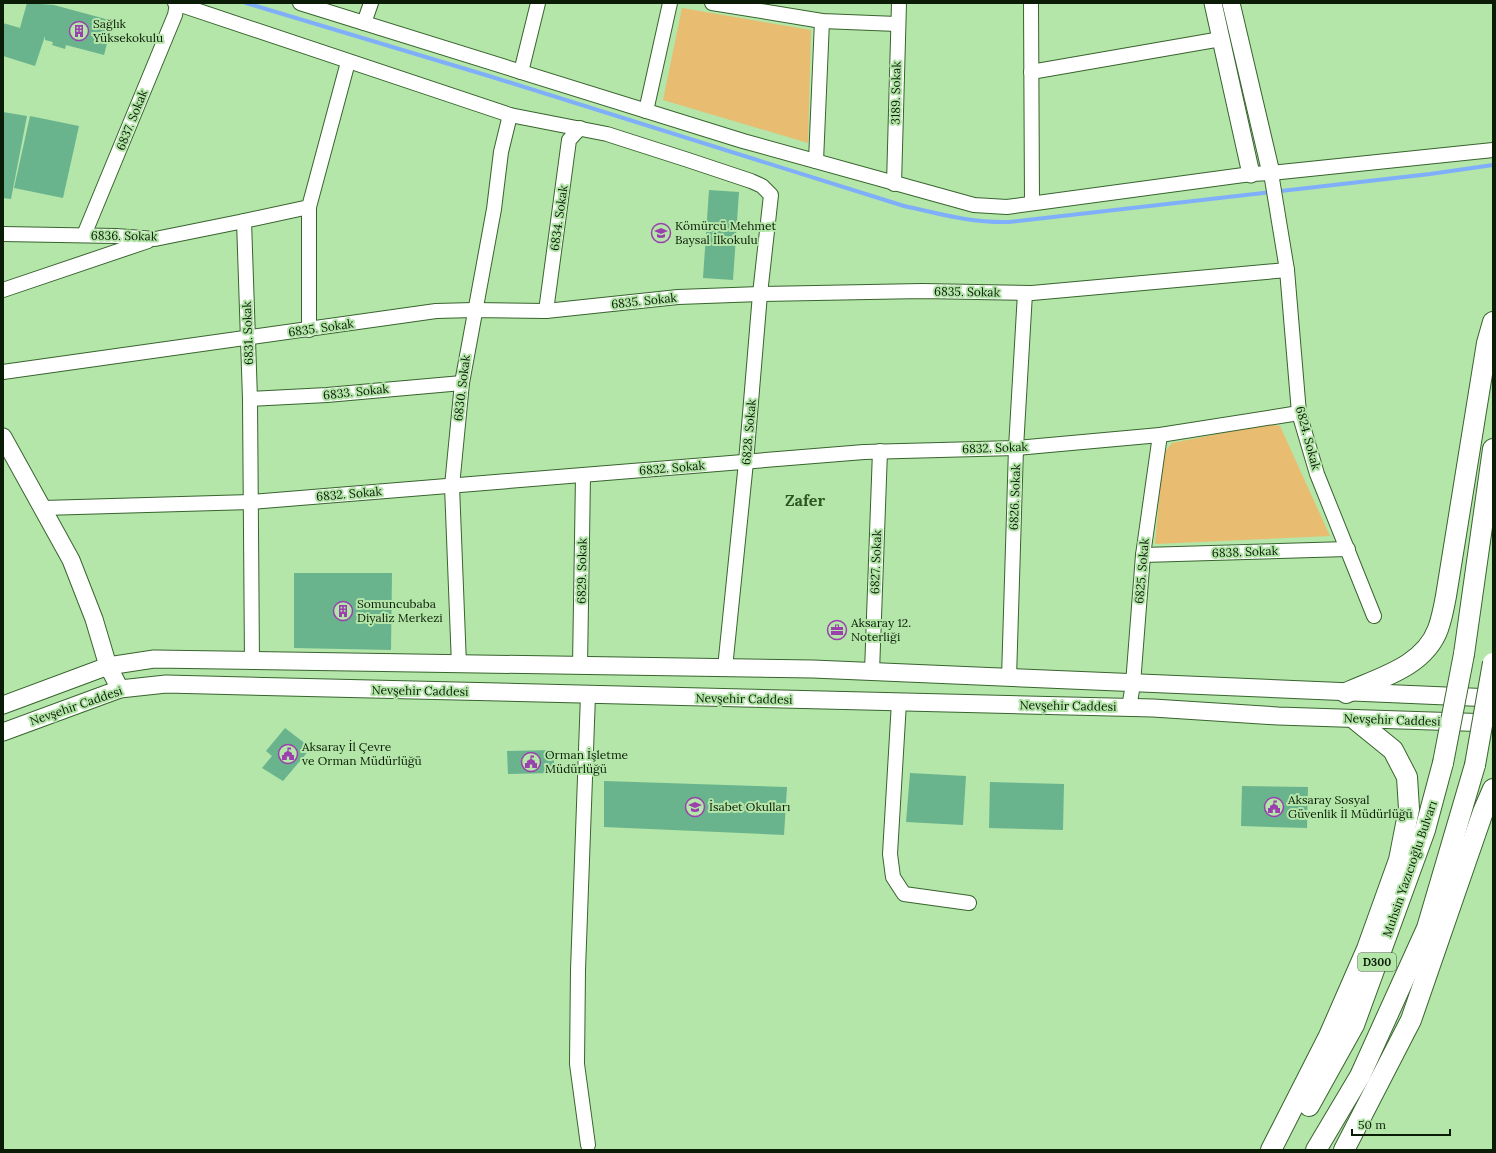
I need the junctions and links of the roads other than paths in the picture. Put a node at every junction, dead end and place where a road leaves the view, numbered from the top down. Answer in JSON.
{"nodes":[{"id":1,"x":176,"y":3,"type":"edge"},
{"id":2,"x":300,"y":3,"type":"edge"},
{"id":3,"x":371,"y":3,"type":"edge"},
{"id":4,"x":538,"y":3,"type":"edge"},
{"id":5,"x":670,"y":3,"type":"edge"},
{"id":6,"x":712,"y":3,"type":"edge"},
{"id":7,"x":899,"y":3,"type":"edge"},
{"id":8,"x":1031,"y":3,"type":"edge"},
{"id":9,"x":1213,"y":3,"type":"edge"},
{"id":10,"x":1231,"y":3,"type":"edge"},
{"id":11,"x":822,"y":21,"type":"junction"},
{"id":12,"x":364,"y":23,"type":"junction"},
{"id":13,"x":897,"y":24,"type":"junction"},
{"id":14,"x":1221,"y":39,"type":"junction"},
{"id":15,"x":348,"y":62,"type":"junction"},
{"id":16,"x":521,"y":72,"type":"junction"},
{"id":17,"x":1031,"y":72,"type":"junction"},
{"id":18,"x":646,"y":111,"type":"junction"},
{"id":19,"x":510,"y":115,"type":"junction"},
{"id":20,"x":580,"y":128,"type":"junction"},
{"id":21,"x":1493,"y":150,"type":"edge"},
{"id":22,"x":816,"y":161,"type":"junction"},
{"id":23,"x":1251,"y":174,"type":"junction"},
{"id":24,"x":1271,"y":178,"type":"junction"},
{"id":25,"x":894,"y":184,"type":"junction"},
{"id":26,"x":1032,"y":203,"type":"junction"},
{"id":27,"x":309,"y":207,"type":"junction"},
{"id":28,"x":244,"y":221,"type":"junction"},
{"id":29,"x":3,"y":234,"type":"edge"},
{"id":30,"x":84,"y":235,"type":"junction"},
{"id":31,"x":155,"y":239,"type":"junction"},
{"id":32,"x":1288,"y":270,"type":"junction"},
{"id":33,"x":3,"y":290,"type":"edge"},
{"id":34,"x":1025,"y":293,"type":"junction"},
{"id":35,"x":760,"y":294,"type":"junction"},
{"id":36,"x":474,"y":310,"type":"junction"},
{"id":37,"x":546,"y":311,"type":"junction"},
{"id":38,"x":1493,"y":322,"type":"edge"},
{"id":39,"x":309,"y":330,"type":"junction"},
{"id":40,"x":249,"y":337,"type":"junction"},
{"id":41,"x":3,"y":372,"type":"edge"},
{"id":42,"x":462,"y":383,"type":"junction"},
{"id":43,"x":250,"y":399,"type":"junction"},
{"id":44,"x":1299,"y":413,"type":"junction"},
{"id":45,"x":1160,"y":435,"type":"junction"},
{"id":46,"x":3,"y":437,"type":"edge"},
{"id":47,"x":1016,"y":448,"type":"junction"},
{"id":48,"x":1493,"y":449,"type":"edge"},
{"id":49,"x":880,"y":451,"type":"junction"},
{"id":50,"x":746,"y":462,"type":"junction"},
{"id":51,"x":583,"y":476,"type":"junction"},
{"id":52,"x":452,"y":486,"type":"junction"},
{"id":53,"x":251,"y":502,"type":"junction"},
{"id":54,"x":43,"y":508,"type":"junction"},
{"id":55,"x":1348,"y":549,"type":"junction"},
{"id":56,"x":1143,"y":555,"type":"junction"},
{"id":57,"x":1374,"y":616,"type":"dead end"},
{"id":58,"x":252,"y":662,"type":"junction"},
{"id":59,"x":1493,"y":663,"type":"edge"},
{"id":60,"x":459,"y":665,"type":"junction"},
{"id":61,"x":108,"y":666,"type":"junction"},
{"id":62,"x":580,"y":666,"type":"junction"},
{"id":63,"x":725,"y":668,"type":"junction"},
{"id":64,"x":872,"y":672,"type":"junction"},
{"id":65,"x":1009,"y":678,"type":"junction"},
{"id":66,"x":1133,"y":684,"type":"junction"},
{"id":67,"x":120,"y":689,"type":"junction"},
{"id":68,"x":1346,"y":693,"type":"junction"},
{"id":69,"x":588,"y":695,"type":"junction"},
{"id":70,"x":1493,"y":698,"type":"edge"},
{"id":71,"x":899,"y":702,"type":"junction"},
{"id":72,"x":3,"y":705,"type":"edge"},
{"id":73,"x":1129,"y":708,"type":"junction"},
{"id":74,"x":1356,"y":720,"type":"junction"},
{"id":75,"x":1493,"y":723,"type":"edge"},
{"id":76,"x":3,"y":732,"type":"edge"},
{"id":77,"x":1493,"y":789,"type":"edge"},
{"id":78,"x":969,"y":903,"type":"dead end"},
{"id":79,"x":588,"y":1145,"type":"dead end"},
{"id":80,"x":1271,"y":1150,"type":"edge"},
{"id":81,"x":1284,"y":1150,"type":"edge"},
{"id":82,"x":1316,"y":1150,"type":"edge"},
{"id":83,"x":1344,"y":1150,"type":"edge"}],
"edges":[{"from":1,"to":15,"type":"street"},
{"from":1,"to":30,"type":"street","name":"6837. Sokak"},
{"from":2,"to":12,"type":"street"},
{"from":3,"to":12,"type":"street"},
{"from":4,"to":16,"type":"street"},
{"from":5,"to":18,"type":"street"},
{"from":6,"to":11,"type":"street"},
{"from":7,"to":13,"type":"street","name":"3189. Sokak"},
{"from":8,"to":17,"type":"street"},
{"from":9,"to":14,"type":"main road"},
{"from":10,"to":24,"type":"main road"},
{"from":11,"to":13,"type":"street"},
{"from":11,"to":22,"type":"street"},
{"from":12,"to":16,"type":"street"},
{"from":13,"to":25,"type":"street","name":"3189. Sokak"},
{"from":14,"to":17,"type":"street"},
{"from":14,"to":23,"type":"main road"},
{"from":15,"to":19,"type":"street"},
{"from":15,"to":27,"type":"street"},
{"from":16,"to":18,"type":"street"},
{"from":17,"to":26,"type":"street"},
{"from":18,"to":22,"type":"street"},
{"from":19,"to":20,"type":"street"},
{"from":19,"to":36,"type":"street","name":"6830. Sokak"},
{"from":20,"to":35,"type":"street","name":"6828. Sokak"},
{"from":20,"to":37,"type":"street","name":"6834. Sokak"},
{"from":21,"to":24,"type":"street"},
{"from":22,"to":25,"type":"street"},
{"from":23,"to":24,"type":"street"},
{"from":23,"to":26,"type":"street"},
{"from":24,"to":32,"type":"street","name":"6824. Sokak"},
{"from":25,"to":26,"type":"street"},
{"from":27,"to":28,"type":"street"},
{"from":27,"to":39,"type":"street"},
{"from":28,"to":31,"type":"street","name":"6836. Sokak"},
{"from":28,"to":40,"type":"street","name":"6831. Sokak"},
{"from":29,"to":30,"type":"street","name":"6836. Sokak"},
{"from":30,"to":31,"type":"street","name":"6836. Sokak"},
{"from":31,"to":33,"type":"street"},
{"from":32,"to":34,"type":"street","name":"6835. Sokak"},
{"from":32,"to":44,"type":"street","name":"6824. Sokak"},
{"from":34,"to":35,"type":"street","name":"6835. Sokak"},
{"from":34,"to":47,"type":"street","name":"6826. Sokak"},
{"from":35,"to":37,"type":"street","name":"6835. Sokak"},
{"from":35,"to":50,"type":"street","name":"6828. Sokak"},
{"from":36,"to":37,"type":"street","name":"6835. Sokak"},
{"from":36,"to":39,"type":"street","name":"6835. Sokak"},
{"from":36,"to":42,"type":"street","name":"6830. Sokak"},
{"from":38,"to":68,"type":"highway"},
{"from":39,"to":40,"type":"street","name":"6835. Sokak"},
{"from":40,"to":41,"type":"street","name":"6835. Sokak"},
{"from":40,"to":43,"type":"street","name":"6831. Sokak"},
{"from":42,"to":43,"type":"street","name":"6833. Sokak"},
{"from":42,"to":52,"type":"street","name":"6830. Sokak"},
{"from":43,"to":53,"type":"street","name":"6831. Sokak"},
{"from":44,"to":45,"type":"street","name":"6832. Sokak"},
{"from":44,"to":55,"type":"street","name":"6824. Sokak"},
{"from":45,"to":47,"type":"street","name":"6832. Sokak"},
{"from":45,"to":56,"type":"street","name":"6825. Sokak"},
{"from":46,"to":54,"type":"main road"},
{"from":47,"to":49,"type":"street","name":"6832. Sokak"},
{"from":47,"to":65,"type":"street","name":"6826. Sokak"},
{"from":48,"to":81,"type":"highway","name":"Muhsin Yazıcıoğlu Bulvarı","number":"D300","bridge":true},
{"from":49,"to":50,"type":"street","name":"6832. Sokak"},
{"from":49,"to":64,"type":"street","name":"6827. Sokak"},
{"from":50,"to":51,"type":"street","name":"6832. Sokak"},
{"from":50,"to":63,"type":"street","name":"6828. Sokak"},
{"from":51,"to":52,"type":"street","name":"6832. Sokak"},
{"from":51,"to":62,"type":"street","name":"6829. Sokak"},
{"from":52,"to":53,"type":"street","name":"6832. Sokak"},
{"from":52,"to":60,"type":"street","name":"6830. Sokak"},
{"from":53,"to":54,"type":"street","name":"6832. Sokak"},
{"from":53,"to":58,"type":"street","name":"6831. Sokak"},
{"from":54,"to":61,"type":"main road"},
{"from":55,"to":56,"type":"street","name":"6838. Sokak"},
{"from":55,"to":57,"type":"street","name":"6824. Sokak"},
{"from":56,"to":66,"type":"street","name":"6825. Sokak"},
{"from":58,"to":60,"type":"main road","name":"Nevşehir Caddesi"},
{"from":58,"to":61,"type":"main road","name":"Nevşehir Caddesi"},
{"from":59,"to":82,"type":"highway","number":"D300","bridge":true},
{"from":60,"to":62,"type":"main road","name":"Nevşehir Caddesi"},
{"from":61,"to":67,"type":"main road"},
{"from":61,"to":72,"type":"main road","name":"Nevşehir Caddesi"},
{"from":62,"to":63,"type":"main road","name":"Nevşehir Caddesi"},
{"from":63,"to":64,"type":"main road","name":"Nevşehir Caddesi"},
{"from":64,"to":65,"type":"main road","name":"Nevşehir Caddesi"},
{"from":65,"to":66,"type":"main road","name":"Nevşehir Caddesi"},
{"from":66,"to":68,"type":"main road","name":"Nevşehir Caddesi"},
{"from":66,"to":73,"type":"street","name":"6825. Sokak"},
{"from":67,"to":69,"type":"main road","name":"Nevşehir Caddesi"},
{"from":67,"to":76,"type":"main road","name":"Nevşehir Caddesi"},
{"from":68,"to":70,"type":"main road","name":"Nevşehir Caddesi"},
{"from":69,"to":71,"type":"main road","name":"Nevşehir Caddesi"},
{"from":69,"to":79,"type":"street"},
{"from":71,"to":73,"type":"main road","name":"Nevşehir Caddesi"},
{"from":71,"to":78,"type":"street"},
{"from":73,"to":74,"type":"main road","name":"Nevşehir Caddesi"},
{"from":74,"to":75,"type":"main road","name":"Nevşehir Caddesi"},
{"from":74,"to":80,"type":"highway"},
{"from":77,"to":83,"type":"highway"}]}
